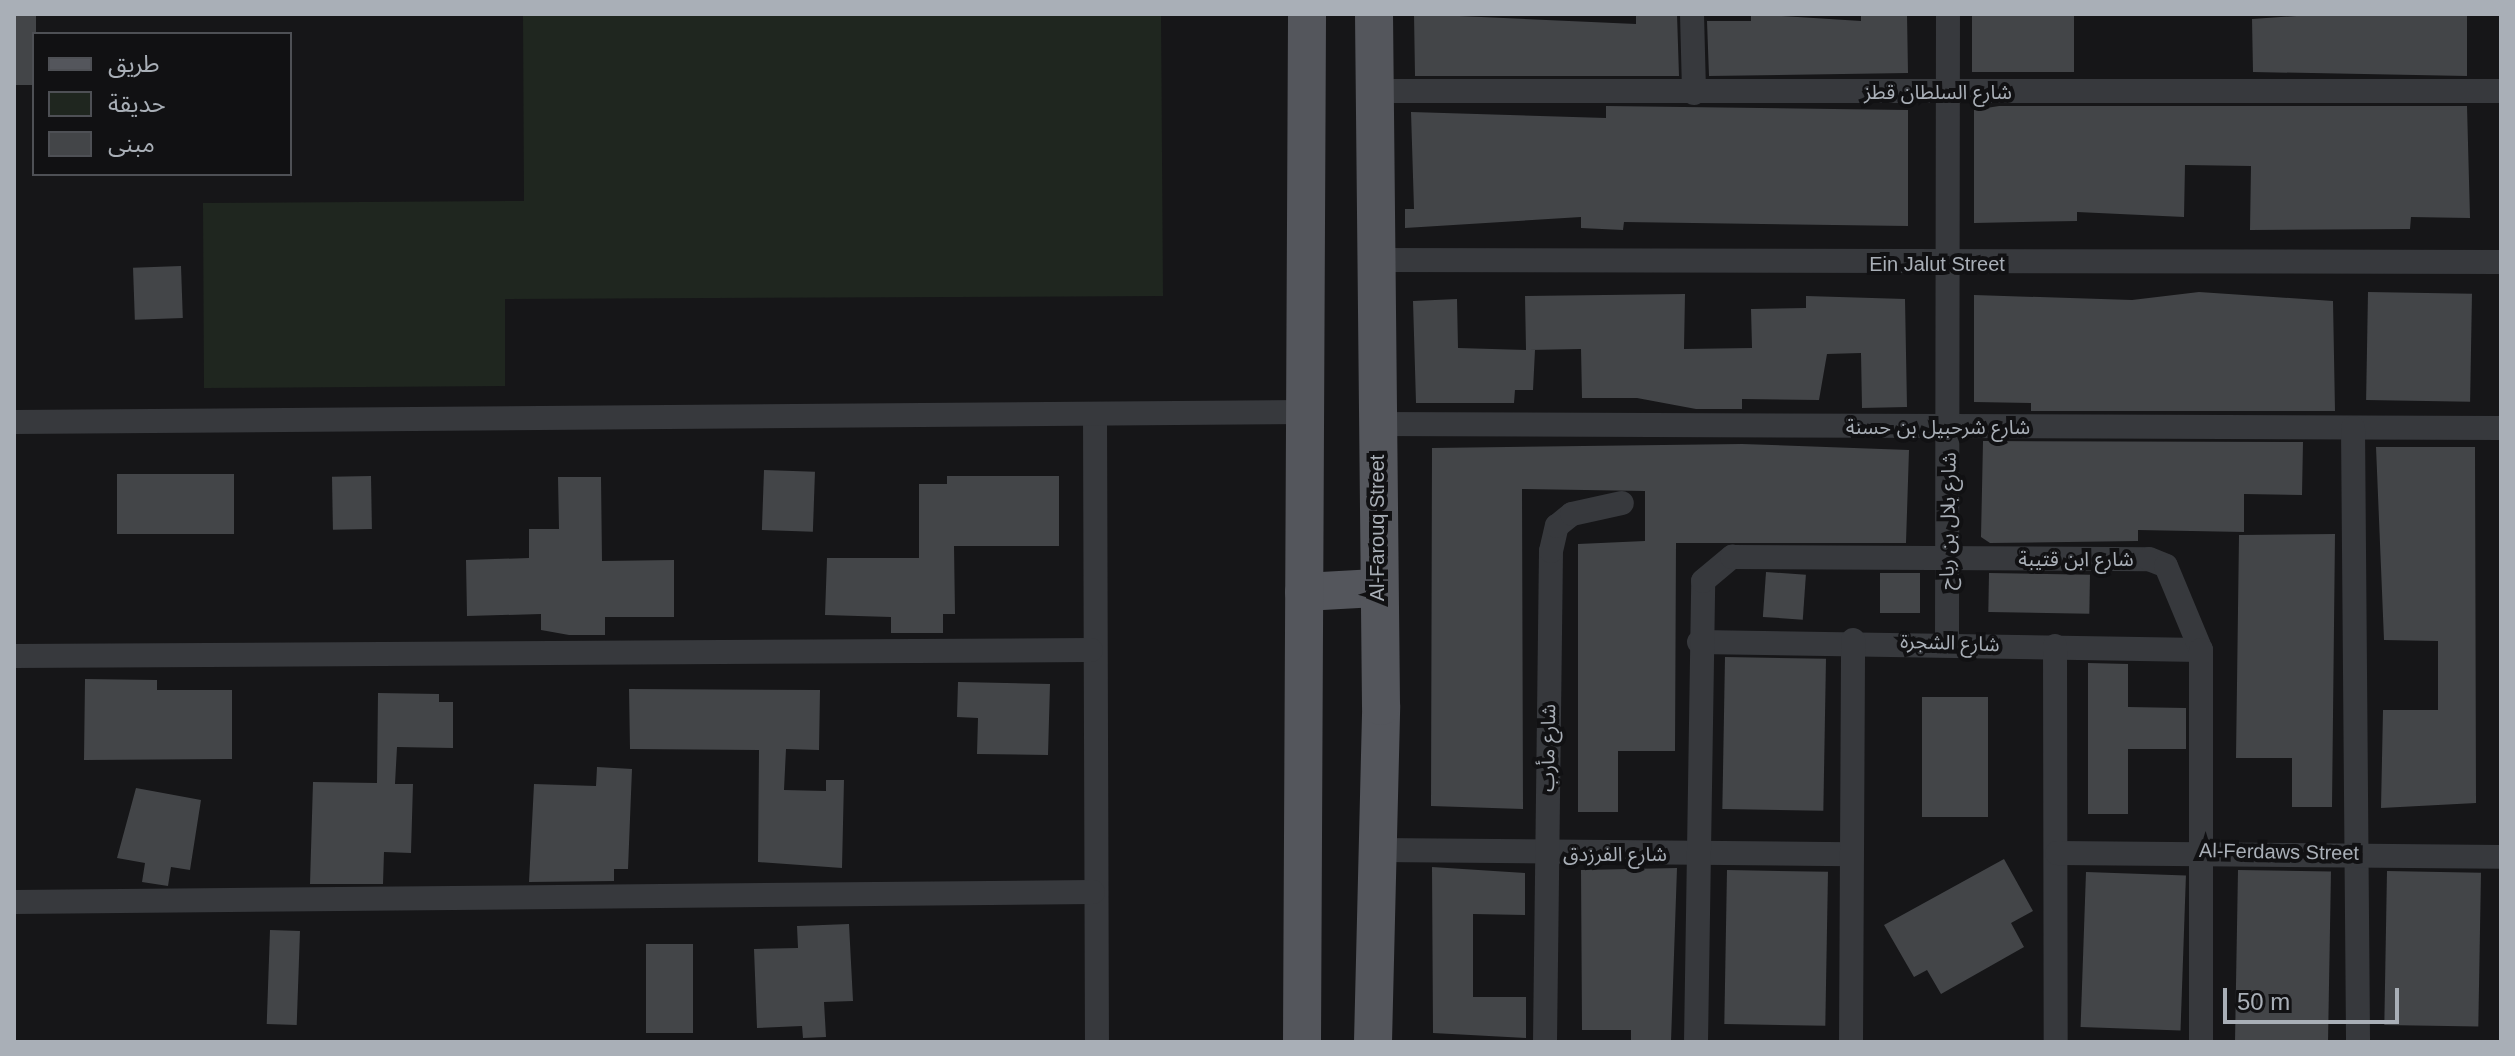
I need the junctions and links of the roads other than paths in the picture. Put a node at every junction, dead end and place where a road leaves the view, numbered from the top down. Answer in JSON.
{"nodes":[{"id":1,"x":1307,"y":14,"type":"edge"},
{"id":2,"x":1374,"y":14,"type":"edge"},
{"id":3,"x":1692,"y":14,"type":"edge"},
{"id":4,"x":1948,"y":14,"type":"edge"},
{"id":5,"x":1375,"y":91,"type":"junction"},
{"id":6,"x":1949,"y":91,"type":"junction"},
{"id":7,"x":2501,"y":91,"type":"edge"},
{"id":8,"x":1694,"y":93,"type":"junction"},
{"id":9,"x":1374,"y":260,"type":"junction"},
{"id":10,"x":2501,"y":262,"type":"edge"},
{"id":11,"x":1950,"y":265,"type":"junction"},
{"id":12,"x":1306,"y":412,"type":"junction"},
{"id":13,"x":1095,"y":416,"type":"junction"},
{"id":14,"x":14,"y":422,"type":"edge"},
{"id":15,"x":1375,"y":424,"type":"junction"},
{"id":16,"x":1950,"y":427,"type":"junction"},
{"id":17,"x":2353,"y":428,"type":"junction"},
{"id":18,"x":2501,"y":428,"type":"edge"},
{"id":19,"x":1622,"y":503,"type":"dead end"},
{"id":20,"x":1947,"y":560,"type":"junction"},
{"id":21,"x":1376,"y":588,"type":"junction"},
{"id":22,"x":1304,"y":592,"type":"junction"},
{"id":23,"x":1853,"y":640,"type":"junction"},
{"id":24,"x":1699,"y":642,"type":"junction"},
{"id":25,"x":1947,"y":643,"type":"junction"},
{"id":26,"x":2055,"y":646,"type":"junction"},
{"id":27,"x":1091,"y":650,"type":"junction"},
{"id":28,"x":2201,"y":650,"type":"junction"},
{"id":29,"x":14,"y":656,"type":"edge"},
{"id":30,"x":1379,"y":850,"type":"junction"},
{"id":31,"x":2199,"y":850,"type":"junction"},
{"id":32,"x":2057,"y":853,"type":"junction"},
{"id":33,"x":1546,"y":854,"type":"junction"},
{"id":34,"x":1699,"y":854,"type":"junction"},
{"id":35,"x":1852,"y":854,"type":"junction"},
{"id":36,"x":2355,"y":854,"type":"junction"},
{"id":37,"x":2501,"y":857,"type":"edge"},
{"id":38,"x":1093,"y":892,"type":"junction"},
{"id":39,"x":14,"y":902,"type":"edge"},
{"id":40,"x":1097,"y":1042,"type":"edge"},
{"id":41,"x":1302,"y":1042,"type":"edge"},
{"id":42,"x":1373,"y":1042,"type":"edge"},
{"id":43,"x":1545,"y":1042,"type":"edge"},
{"id":44,"x":1696,"y":1042,"type":"edge"},
{"id":45,"x":1851,"y":1042,"type":"edge"},
{"id":46,"x":2056,"y":1042,"type":"edge"},
{"id":47,"x":2201,"y":1042,"type":"edge"},
{"id":48,"x":2358,"y":1042,"type":"edge"}],
"edges":[{"from":1,"to":12,"type":"main road"},
{"from":2,"to":5,"type":"main road","name":"Al-Farouq Street"},
{"from":3,"to":8,"type":"street"},
{"from":4,"to":6,"type":"street","name":"شارع بلال بن رباح"},
{"from":5,"to":8,"type":"street","name":"شارع السلطان قطز"},
{"from":5,"to":9,"type":"main road","name":"Al-Farouq Street"},
{"from":6,"to":7,"type":"street","name":"شارع السلطان قطز"},
{"from":6,"to":8,"type":"street","name":"شارع السلطان قطز"},
{"from":6,"to":11,"type":"street","name":"شارع بلال بن رباح"},
{"from":9,"to":11,"type":"street","name":"Ein Jalut Street"},
{"from":9,"to":15,"type":"main road","name":"Al-Farouq Street"},
{"from":10,"to":11,"type":"street","name":"Ein Jalut Street"},
{"from":11,"to":16,"type":"street","name":"شارع بلال بن رباح"},
{"from":12,"to":13,"type":"street"},
{"from":12,"to":22,"type":"main road"},
{"from":13,"to":14,"type":"street"},
{"from":13,"to":27,"type":"street"},
{"from":15,"to":16,"type":"street","name":"شارع شرحبيل بن حسنة"},
{"from":15,"to":21,"type":"main road","name":"Al-Farouq Street"},
{"from":16,"to":17,"type":"street","name":"شارع شرحبيل بن حسنة"},
{"from":16,"to":20,"type":"street","name":"شارع بلال بن رباح"},
{"from":17,"to":18,"type":"street","name":"شارع شرحبيل بن حسنة"},
{"from":17,"to":36,"type":"street"},
{"from":19,"to":33,"type":"street","name":"شارع مأرب"},
{"from":20,"to":24,"type":"street","name":"شارع ابن قتيبة"},
{"from":20,"to":25,"type":"street","name":"شارع بلال بن رباح"},
{"from":20,"to":28,"type":"street","name":"شارع ابن قتيبة"},
{"from":21,"to":22,"type":"main road"},
{"from":21,"to":30,"type":"main road","name":"Al-Farouq Street"},
{"from":22,"to":41,"type":"main road"},
{"from":23,"to":24,"type":"street","name":"شارع الشجرة"},
{"from":23,"to":25,"type":"street","name":"شارع الشجرة"},
{"from":23,"to":35,"type":"street"},
{"from":24,"to":34,"type":"street"},
{"from":25,"to":26,"type":"street","name":"شارع الشجرة"},
{"from":26,"to":28,"type":"street","name":"شارع الشجرة"},
{"from":26,"to":32,"type":"street"},
{"from":27,"to":29,"type":"street"},
{"from":27,"to":38,"type":"street"},
{"from":28,"to":31,"type":"street","name":"شارع ابن قتيبة"},
{"from":30,"to":33,"type":"street","name":"شارع الفرزدق"},
{"from":30,"to":42,"type":"main road","name":"Al-Farouq Street"},
{"from":31,"to":32,"type":"street","name":"Al-Ferdaws Street"},
{"from":31,"to":36,"type":"street","name":"Al-Ferdaws Street"},
{"from":31,"to":47,"type":"street","name":"شارع ابن قتيبة"},
{"from":32,"to":46,"type":"street"},
{"from":33,"to":34,"type":"street","name":"شارع الفرزدق"},
{"from":33,"to":43,"type":"street","name":"شارع مأرب"},
{"from":34,"to":35,"type":"street","name":"شارع الفرزدق"},
{"from":34,"to":44,"type":"street"},
{"from":35,"to":45,"type":"street"},
{"from":36,"to":37,"type":"street","name":"Al-Ferdaws Street"},
{"from":36,"to":48,"type":"street"},
{"from":38,"to":39,"type":"street"},
{"from":38,"to":40,"type":"street"}]}
